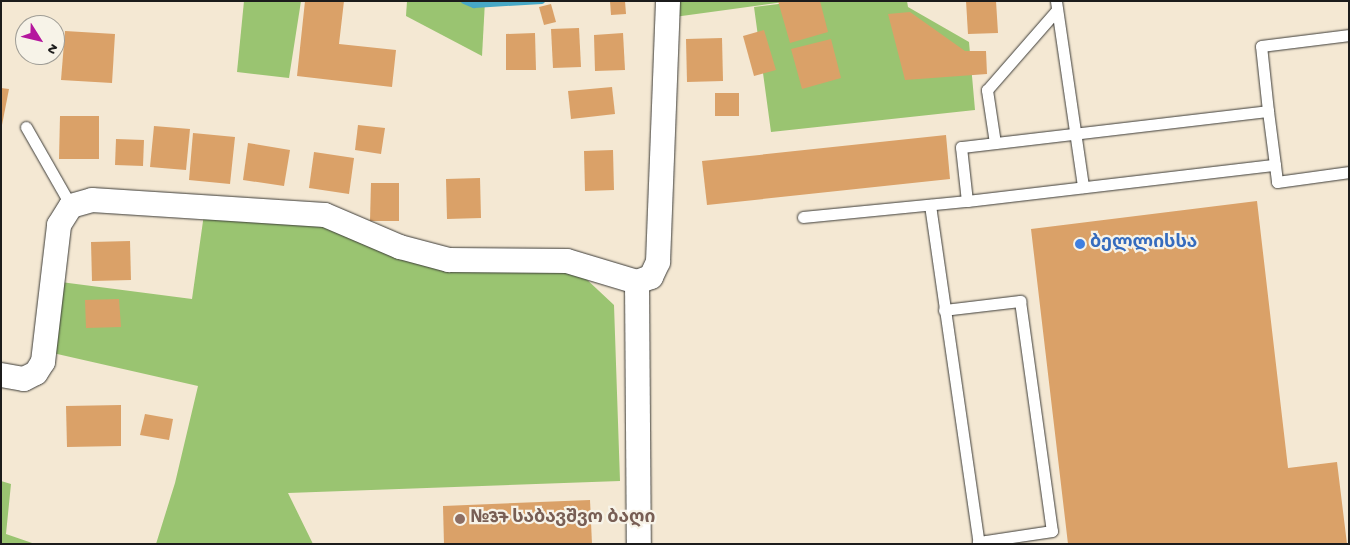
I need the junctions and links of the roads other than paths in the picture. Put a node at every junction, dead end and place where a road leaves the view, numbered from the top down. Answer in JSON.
{"nodes":[{"id":1,"x":668,"y":1,"type":"edge"},
{"id":2,"x":1056,"y":6,"type":"edge"},
{"id":3,"x":1349,"y":35,"type":"edge"},
{"id":4,"x":1268,"y":111,"type":"junction"},
{"id":5,"x":26,"y":127,"type":"dead end"},
{"id":6,"x":1075,"y":134,"type":"junction"},
{"id":7,"x":995,"y":143,"type":"junction"},
{"id":8,"x":1275,"y":165,"type":"junction"},
{"id":9,"x":1349,"y":172,"type":"edge"},
{"id":10,"x":1083,"y":188,"type":"junction"},
{"id":11,"x":967,"y":201,"type":"junction"},
{"id":12,"x":930,"y":205,"type":"junction"},
{"id":13,"x":71,"y":206,"type":"junction"},
{"id":14,"x":803,"y":217,"type":"dead end"},
{"id":15,"x":637,"y":282,"type":"junction"},
{"id":16,"x":944,"y":310,"type":"junction"},
{"id":17,"x":1,"y":375,"type":"edge"},
{"id":18,"x":978,"y":543,"type":"edge"},
{"id":19,"x":639,"y":544,"type":"edge"}],
"edges":[{"from":1,"to":15,"type":"street"},
{"from":2,"to":6,"type":"lane"},
{"from":2,"to":7,"type":"lane"},
{"from":3,"to":4,"type":"lane"},
{"from":4,"to":6,"type":"lane"},
{"from":4,"to":8,"type":"lane"},
{"from":5,"to":13,"type":"lane"},
{"from":6,"to":7,"type":"lane"},
{"from":6,"to":10,"type":"lane"},
{"from":7,"to":11,"type":"lane"},
{"from":8,"to":9,"type":"lane"},
{"from":8,"to":10,"type":"lane"},
{"from":10,"to":11,"type":"lane"},
{"from":11,"to":12,"type":"lane"},
{"from":12,"to":14,"type":"lane"},
{"from":12,"to":16,"type":"lane"},
{"from":13,"to":15,"type":"street"},
{"from":13,"to":17,"type":"street"},
{"from":15,"to":19,"type":"street"},
{"from":16,"to":18,"type":"lane"},
{"from":16,"to":18,"type":"lane"}]}
